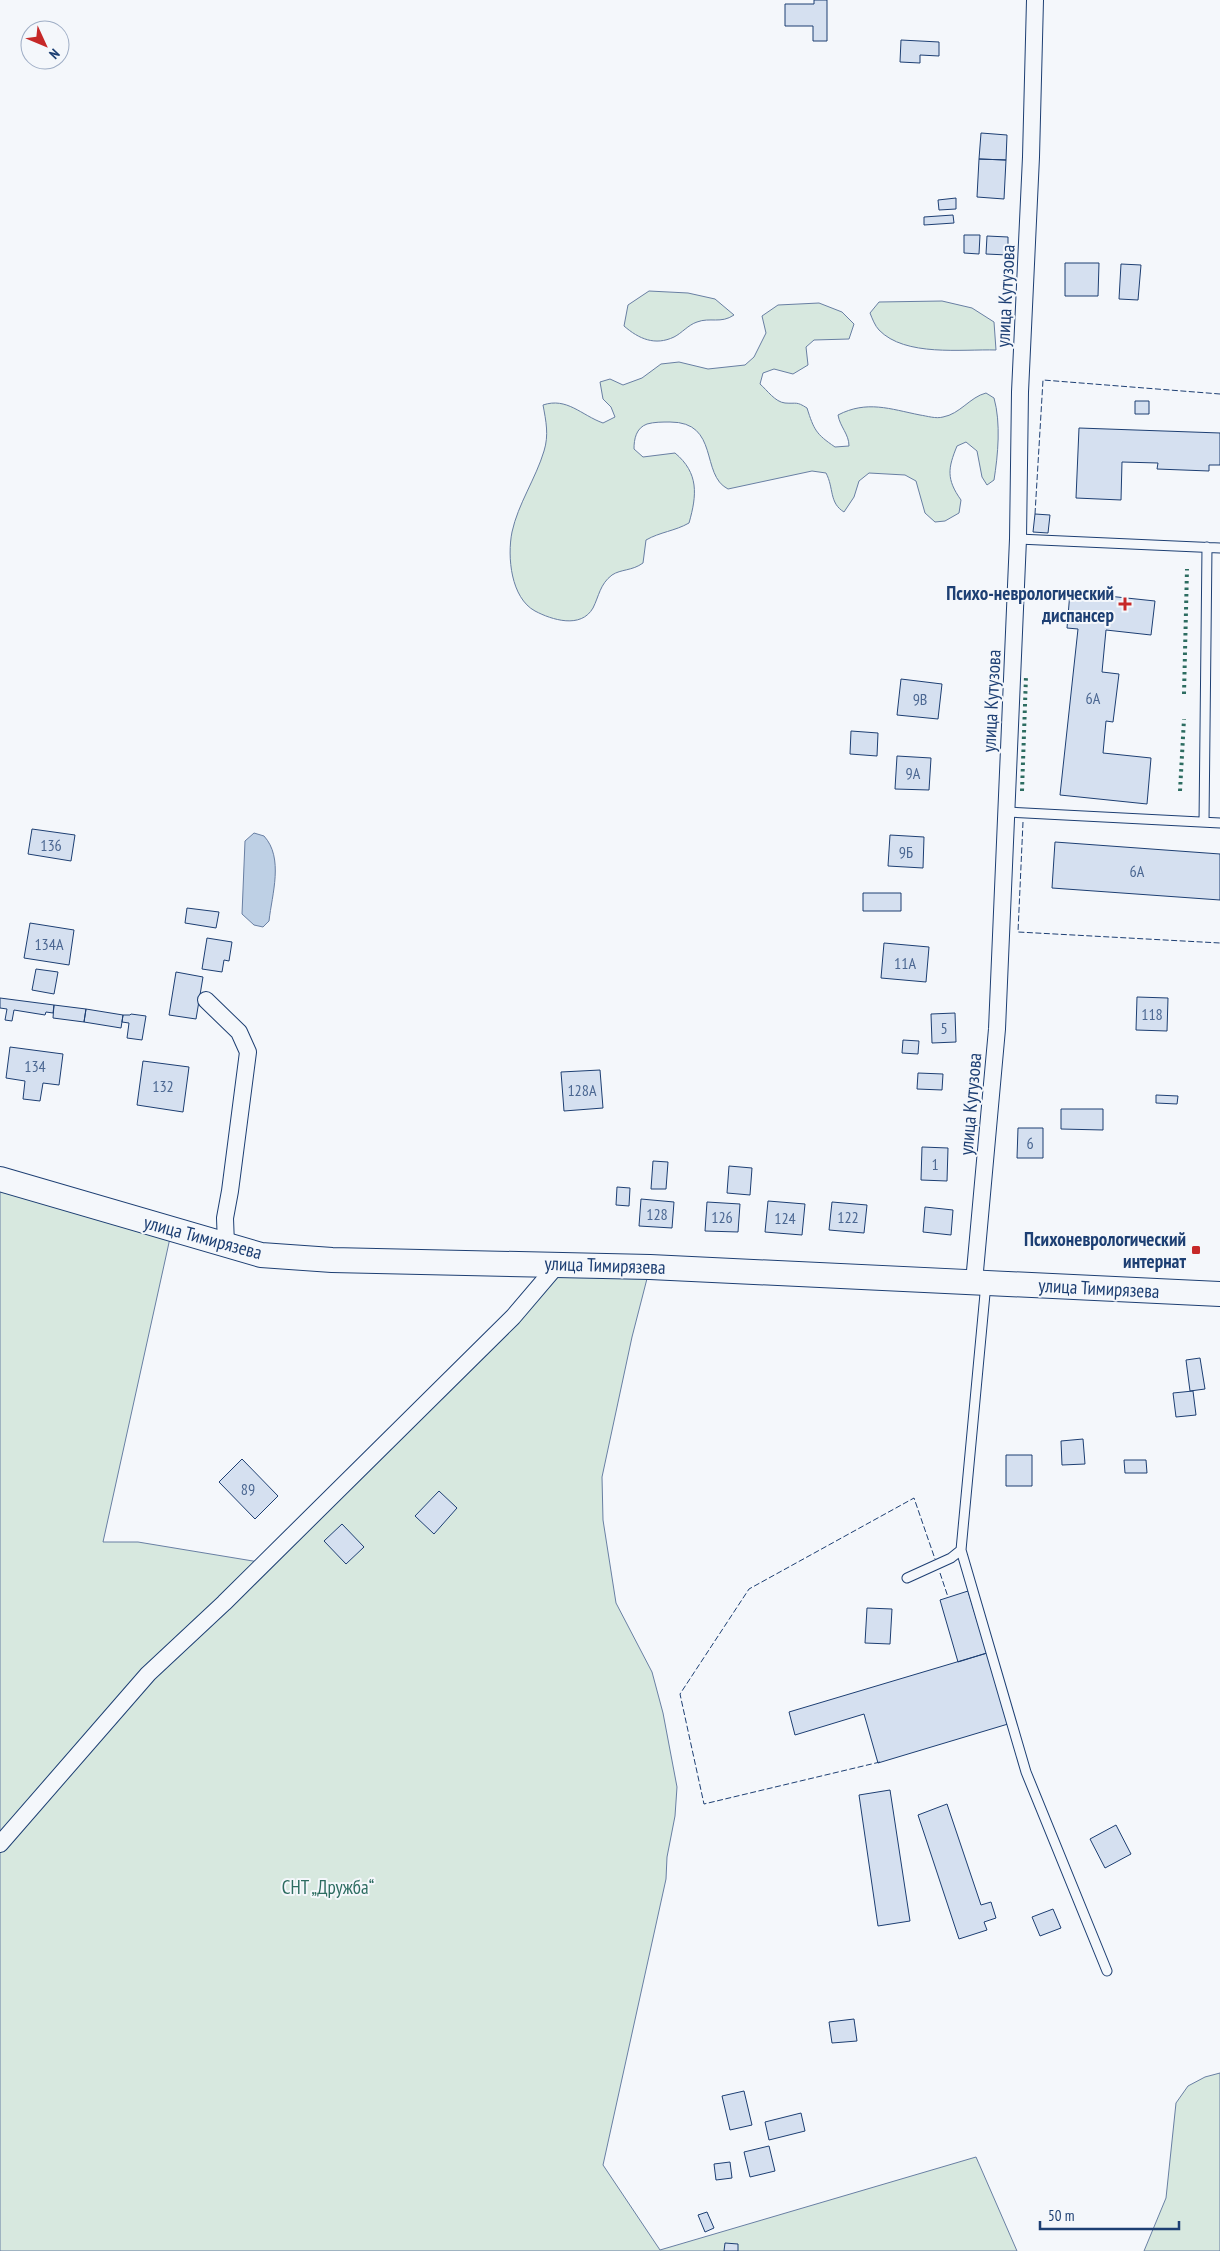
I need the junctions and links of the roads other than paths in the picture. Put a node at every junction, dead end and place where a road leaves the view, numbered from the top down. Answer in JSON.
{"nodes":[{"id":1,"x":1035,"y":0,"type":"edge"},
{"id":2,"x":1018,"y":539,"type":"junction"},
{"id":3,"x":1207,"y":548,"type":"junction"},
{"id":4,"x":1220,"y":548,"type":"edge"},
{"id":5,"x":1006,"y":812,"type":"junction"},
{"id":6,"x":1204,"y":822,"type":"junction"},
{"id":7,"x":1220,"y":823,"type":"edge"},
{"id":8,"x":206,"y":1000,"type":"dead end"},
{"id":9,"x":0,"y":1180,"type":"edge"},
{"id":10,"x":226,"y":1245,"type":"junction"},
{"id":11,"x":559,"y":1263,"type":"junction"},
{"id":12,"x":980,"y":1282,"type":"junction"},
{"id":13,"x":1220,"y":1294,"type":"edge"},
{"id":14,"x":961,"y":1550,"type":"junction"},
{"id":15,"x":907,"y":1578,"type":"dead end"},
{"id":16,"x":0,"y":1844,"type":"edge"},
{"id":17,"x":1108,"y":1971,"type":"dead end"}],
"edges":[{"from":1,"to":2,"type":"street","name":"улица Кутузова"},
{"from":2,"to":3,"type":"lane"},
{"from":2,"to":5,"type":"street","name":"улица Кутузова"},
{"from":3,"to":4,"type":"lane"},
{"from":3,"to":6,"type":"lane"},
{"from":5,"to":6,"type":"lane"},
{"from":5,"to":12,"type":"street","name":"улица Кутузова"},
{"from":6,"to":7,"type":"lane"},
{"from":8,"to":10,"type":"street"},
{"from":9,"to":10,"type":"main road","name":"улица Тимирязева"},
{"from":10,"to":11,"type":"main road","name":"улица Тимирязева"},
{"from":11,"to":12,"type":"main road","name":"улица Тимирязева"},
{"from":11,"to":16,"type":"street"},
{"from":12,"to":13,"type":"main road","name":"улица Тимирязева"},
{"from":12,"to":14,"type":"lane"},
{"from":14,"to":15,"type":"lane"},
{"from":14,"to":17,"type":"lane"}]}
